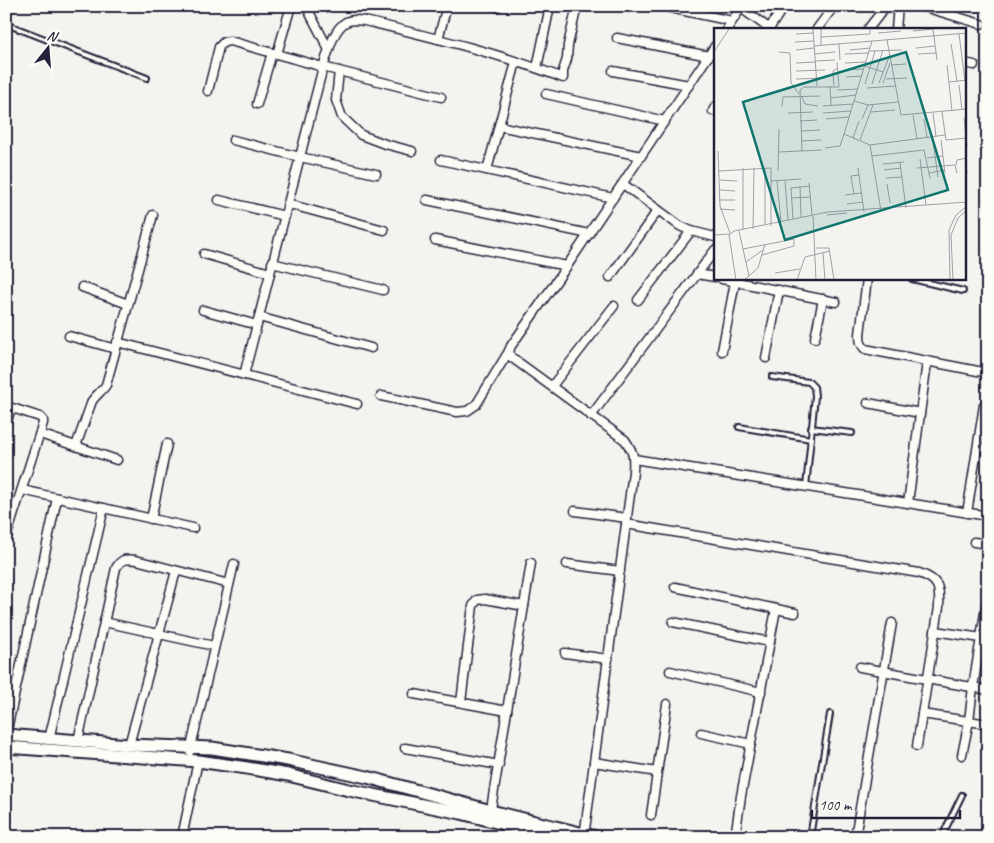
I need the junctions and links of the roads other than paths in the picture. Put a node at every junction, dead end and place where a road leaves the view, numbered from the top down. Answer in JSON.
{"nodes":[{"id":1,"x":291,"y":6,"type":"edge"},
{"id":2,"x":306,"y":6,"type":"edge"},
{"id":3,"x":447,"y":6,"type":"edge"},
{"id":4,"x":550,"y":6,"type":"edge"},
{"id":5,"x":577,"y":6,"type":"edge"},
{"id":6,"x":661,"y":6,"type":"edge"},
{"id":7,"x":784,"y":6,"type":"edge"},
{"id":8,"x":834,"y":6,"type":"edge"},
{"id":9,"x":886,"y":6,"type":"edge"},
{"id":10,"x":898,"y":6,"type":"edge"},
{"id":11,"x":921,"y":6,"type":"edge"},
{"id":12,"x":741,"y":7,"type":"edge"},
{"id":13,"x":732,"y":21,"type":"junction"},
{"id":14,"x":6,"y":24,"type":"edge"},
{"id":15,"x":980,"y":24,"type":"dead end"},
{"id":16,"x":728,"y":28,"type":"edge"},
{"id":17,"x":770,"y":28,"type":"edge"},
{"id":18,"x":818,"y":28,"type":"edge"},
{"id":19,"x":869,"y":28,"type":"edge"},
{"id":20,"x":896,"y":28,"type":"edge"},
{"id":21,"x":617,"y":38,"type":"dead end"},
{"id":22,"x":438,"y":39,"type":"junction"},
{"id":23,"x":714,"y":48,"type":"edge"},
{"id":24,"x":330,"y":50,"type":"junction"},
{"id":25,"x":275,"y":54,"type":"junction"},
{"id":26,"x":709,"y":56,"type":"junction"},
{"id":27,"x":516,"y":62,"type":"junction"},
{"id":28,"x":966,"y":63,"type":"edge"},
{"id":29,"x":974,"y":65,"type":"dead end"},
{"id":30,"x":323,"y":67,"type":"junction"},
{"id":31,"x":537,"y":68,"type":"junction"},
{"id":32,"x":339,"y":71,"type":"junction"},
{"id":33,"x":613,"y":71,"type":"dead end"},
{"id":34,"x":146,"y":78,"type":"dead end"},
{"id":35,"x":689,"y":85,"type":"junction"},
{"id":36,"x":208,"y":91,"type":"dead end"},
{"id":37,"x":546,"y":94,"type":"dead end"},
{"id":38,"x":441,"y":96,"type":"dead end"},
{"id":39,"x":257,"y":104,"type":"dead end"},
{"id":40,"x":665,"y":121,"type":"junction"},
{"id":41,"x":499,"y":126,"type":"junction"},
{"id":42,"x":234,"y":140,"type":"dead end"},
{"id":43,"x":412,"y":151,"type":"dead end"},
{"id":44,"x":641,"y":156,"type":"junction"},
{"id":45,"x":300,"y":157,"type":"junction"},
{"id":46,"x":441,"y":160,"type":"dead end"},
{"id":47,"x":487,"y":170,"type":"junction"},
{"id":48,"x":376,"y":174,"type":"dead end"},
{"id":49,"x":623,"y":184,"type":"junction"},
{"id":50,"x":613,"y":198,"type":"junction"},
{"id":51,"x":219,"y":200,"type":"dead end"},
{"id":52,"x":427,"y":200,"type":"dead end"},
{"id":53,"x":288,"y":204,"type":"junction"},
{"id":54,"x":658,"y":210,"type":"junction"},
{"id":55,"x":152,"y":215,"type":"dead end"},
{"id":56,"x":285,"y":216,"type":"junction"},
{"id":57,"x":384,"y":230,"type":"dead end"},
{"id":58,"x":691,"y":231,"type":"junction"},
{"id":59,"x":589,"y":234,"type":"junction"},
{"id":60,"x":714,"y":237,"type":"edge"},
{"id":61,"x":435,"y":240,"type":"dead end"},
{"id":62,"x":714,"y":251,"type":"edge"},
{"id":63,"x":204,"y":254,"type":"dead end"},
{"id":64,"x":272,"y":263,"type":"junction"},
{"id":65,"x":567,"y":266,"type":"junction"},
{"id":66,"x":270,"y":273,"type":"junction"},
{"id":67,"x":697,"y":274,"type":"junction"},
{"id":68,"x":610,"y":278,"type":"dead end"},
{"id":69,"x":714,"y":278,"type":"edge"},
{"id":70,"x":727,"y":280,"type":"edge"},
{"id":71,"x":867,"y":280,"type":"edge"},
{"id":72,"x":916,"y":280,"type":"edge"},
{"id":73,"x":736,"y":282,"type":"junction"},
{"id":74,"x":82,"y":287,"type":"dead end"},
{"id":75,"x":383,"y":290,"type":"dead end"},
{"id":76,"x":779,"y":290,"type":"junction"},
{"id":77,"x":963,"y":291,"type":"dead end"},
{"id":78,"x":823,"y":299,"type":"junction"},
{"id":79,"x":638,"y":300,"type":"dead end"},
{"id":80,"x":836,"y":302,"type":"dead end"},
{"id":81,"x":128,"y":304,"type":"junction"},
{"id":82,"x":614,"y":306,"type":"dead end"},
{"id":83,"x":203,"y":310,"type":"dead end"},
{"id":84,"x":258,"y":321,"type":"junction"},
{"id":85,"x":68,"y":336,"type":"dead end"},
{"id":86,"x":815,"y":338,"type":"dead end"},
{"id":87,"x":117,"y":346,"type":"junction"},
{"id":88,"x":371,"y":348,"type":"dead end"},
{"id":89,"x":509,"y":351,"type":"junction"},
{"id":90,"x":722,"y":351,"type":"dead end"},
{"id":91,"x":766,"y":358,"type":"dead end"},
{"id":92,"x":927,"y":362,"type":"junction"},
{"id":93,"x":988,"y":374,"type":"edge"},
{"id":94,"x":244,"y":375,"type":"junction"},
{"id":95,"x":772,"y":377,"type":"dead end"},
{"id":96,"x":552,"y":386,"type":"junction"},
{"id":97,"x":381,"y":396,"type":"dead end"},
{"id":98,"x":868,"y":403,"type":"dead end"},
{"id":99,"x":357,"y":404,"type":"dead end"},
{"id":100,"x":984,"y":405,"type":"dead end"},
{"id":101,"x":9,"y":407,"type":"edge"},
{"id":102,"x":920,"y":413,"type":"junction"},
{"id":103,"x":592,"y":416,"type":"junction"},
{"id":104,"x":6,"y":424,"type":"edge"},
{"id":105,"x":739,"y":428,"type":"dead end"},
{"id":106,"x":812,"y":428,"type":"junction"},
{"id":107,"x":852,"y":433,"type":"dead end"},
{"id":108,"x":40,"y":434,"type":"junction"},
{"id":109,"x":810,"y":439,"type":"junction"},
{"id":110,"x":167,"y":444,"type":"dead end"},
{"id":111,"x":76,"y":446,"type":"junction"},
{"id":112,"x":634,"y":459,"type":"junction"},
{"id":113,"x":117,"y":460,"type":"dead end"},
{"id":114,"x":806,"y":487,"type":"junction"},
{"id":115,"x":22,"y":490,"type":"junction"},
{"id":116,"x":57,"y":498,"type":"junction"},
{"id":117,"x":908,"y":503,"type":"junction"},
{"id":118,"x":104,"y":508,"type":"junction"},
{"id":119,"x":575,"y":511,"type":"dead end"},
{"id":120,"x":967,"y":513,"type":"junction"},
{"id":121,"x":988,"y":516,"type":"edge"},
{"id":122,"x":151,"y":519,"type":"junction"},
{"id":123,"x":626,"y":521,"type":"junction"},
{"id":124,"x":193,"y":528,"type":"dead end"},
{"id":125,"x":6,"y":538,"type":"edge"},
{"id":126,"x":974,"y":542,"type":"dead end"},
{"id":127,"x":988,"y":544,"type":"edge"},
{"id":128,"x":531,"y":563,"type":"dead end"},
{"id":129,"x":234,"y":564,"type":"dead end"},
{"id":130,"x":567,"y":564,"type":"dead end"},
{"id":131,"x":176,"y":571,"type":"junction"},
{"id":132,"x":620,"y":571,"type":"junction"},
{"id":133,"x":229,"y":584,"type":"junction"},
{"id":134,"x":675,"y":587,"type":"dead end"},
{"id":135,"x":988,"y":594,"type":"edge"},
{"id":136,"x":524,"y":606,"type":"junction"},
{"id":137,"x":776,"y":609,"type":"junction"},
{"id":138,"x":795,"y":613,"type":"dead end"},
{"id":139,"x":104,"y":622,"type":"junction"},
{"id":140,"x":672,"y":622,"type":"dead end"},
{"id":141,"x":892,"y":624,"type":"dead end"},
{"id":142,"x":935,"y":631,"type":"junction"},
{"id":143,"x":159,"y":634,"type":"junction"},
{"id":144,"x":984,"y":639,"type":"edge"},
{"id":145,"x":770,"y":642,"type":"junction"},
{"id":146,"x":214,"y":646,"type":"junction"},
{"id":147,"x":565,"y":652,"type":"dead end"},
{"id":148,"x":608,"y":659,"type":"junction"},
{"id":149,"x":860,"y":667,"type":"dead end"},
{"id":150,"x":670,"y":671,"type":"dead end"},
{"id":151,"x":885,"y":672,"type":"junction"},
{"id":152,"x":928,"y":679,"type":"junction"},
{"id":153,"x":973,"y":687,"type":"junction"},
{"id":154,"x":988,"y":690,"type":"edge"},
{"id":155,"x":761,"y":692,"type":"junction"},
{"id":156,"x":414,"y":694,"type":"dead end"},
{"id":157,"x":461,"y":702,"type":"junction"},
{"id":158,"x":667,"y":704,"type":"dead end"},
{"id":159,"x":507,"y":711,"type":"junction"},
{"id":160,"x":830,"y":714,"type":"dead end"},
{"id":161,"x":922,"y":714,"type":"junction"},
{"id":162,"x":969,"y":721,"type":"junction"},
{"id":163,"x":988,"y":724,"type":"edge"},
{"id":164,"x":701,"y":733,"type":"dead end"},
{"id":165,"x":6,"y":734,"type":"edge"},
{"id":166,"x":49,"y":738,"type":"junction"},
{"id":167,"x":78,"y":741,"type":"junction"},
{"id":168,"x":751,"y":744,"type":"junction"},
{"id":169,"x":129,"y":745,"type":"junction"},
{"id":170,"x":917,"y":746,"type":"dead end"},
{"id":171,"x":6,"y":747,"type":"edge"},
{"id":172,"x":190,"y":747,"type":"junction"},
{"id":173,"x":405,"y":748,"type":"dead end"},
{"id":174,"x":962,"y":755,"type":"dead end"},
{"id":175,"x":193,"y":760,"type":"junction"},
{"id":176,"x":594,"y":762,"type":"junction"},
{"id":177,"x":499,"y":764,"type":"junction"},
{"id":178,"x":657,"y":772,"type":"junction"},
{"id":179,"x":962,"y":795,"type":"dead end"},
{"id":180,"x":651,"y":815,"type":"dead end"},
{"id":181,"x":490,"y":816,"type":"junction"},
{"id":182,"x":584,"y":836,"type":"edge"},
{"id":183,"x":182,"y":837,"type":"edge"},
{"id":184,"x":554,"y":837,"type":"edge"},
{"id":185,"x":596,"y":837,"type":"edge"},
{"id":186,"x":735,"y":837,"type":"edge"},
{"id":187,"x":810,"y":837,"type":"edge"},
{"id":188,"x":855,"y":837,"type":"edge"},
{"id":189,"x":943,"y":837,"type":"edge"}],
"edges":[{"from":1,"to":25,"type":"street"},
{"from":2,"to":24,"type":"street"},
{"from":3,"to":22,"type":"street"},
{"from":4,"to":31,"type":"street"},
{"from":5,"to":31,"type":"street"},
{"from":6,"to":13,"type":"street"},
{"from":7,"to":17,"type":"street"},
{"from":8,"to":18,"type":"street"},
{"from":9,"to":19,"type":"street"},
{"from":10,"to":20,"type":"street"},
{"from":11,"to":15,"type":"street"},
{"from":12,"to":13,"type":"street"},
{"from":12,"to":17,"type":"street"},
{"from":13,"to":16,"type":"street"},
{"from":14,"to":34,"type":"lane"},
{"from":21,"to":26,"type":"street"},
{"from":22,"to":24,"type":"street"},
{"from":22,"to":27,"type":"street"},
{"from":23,"to":26,"type":"street"},
{"from":24,"to":30,"type":"street"},
{"from":25,"to":30,"type":"street"},
{"from":25,"to":36,"type":"street"},
{"from":25,"to":39,"type":"street"},
{"from":26,"to":35,"type":"street"},
{"from":27,"to":31,"type":"street"},
{"from":27,"to":41,"type":"street"},
{"from":28,"to":29,"type":"street"},
{"from":30,"to":32,"type":"street"},
{"from":30,"to":45,"type":"street"},
{"from":32,"to":38,"type":"street"},
{"from":32,"to":43,"type":"street"},
{"from":33,"to":35,"type":"street"},
{"from":35,"to":40,"type":"street"},
{"from":37,"to":40,"type":"street"},
{"from":40,"to":44,"type":"street"},
{"from":41,"to":44,"type":"street"},
{"from":41,"to":47,"type":"street"},
{"from":42,"to":45,"type":"street"},
{"from":44,"to":49,"type":"street"},
{"from":45,"to":48,"type":"street"},
{"from":45,"to":53,"type":"street"},
{"from":46,"to":47,"type":"street"},
{"from":47,"to":50,"type":"street"},
{"from":49,"to":50,"type":"street"},
{"from":49,"to":54,"type":"street"},
{"from":50,"to":59,"type":"street"},
{"from":51,"to":56,"type":"street"},
{"from":52,"to":59,"type":"street"},
{"from":53,"to":56,"type":"street"},
{"from":53,"to":57,"type":"street"},
{"from":54,"to":58,"type":"street"},
{"from":54,"to":68,"type":"street"},
{"from":55,"to":81,"type":"street"},
{"from":56,"to":64,"type":"street"},
{"from":58,"to":60,"type":"street"},
{"from":58,"to":79,"type":"street"},
{"from":59,"to":65,"type":"street"},
{"from":61,"to":65,"type":"street"},
{"from":62,"to":67,"type":"street"},
{"from":63,"to":66,"type":"street"},
{"from":64,"to":66,"type":"street"},
{"from":64,"to":75,"type":"street"},
{"from":65,"to":89,"type":"street"},
{"from":66,"to":84,"type":"street"},
{"from":67,"to":69,"type":"street"},
{"from":67,"to":103,"type":"street"},
{"from":70,"to":73,"type":"street"},
{"from":71,"to":92,"type":"street"},
{"from":72,"to":77,"type":"lane"},
{"from":73,"to":76,"type":"street"},
{"from":73,"to":90,"type":"street"},
{"from":74,"to":81,"type":"street"},
{"from":76,"to":78,"type":"street"},
{"from":76,"to":91,"type":"street"},
{"from":78,"to":80,"type":"street"},
{"from":78,"to":86,"type":"street"},
{"from":81,"to":87,"type":"street"},
{"from":82,"to":96,"type":"street"},
{"from":83,"to":84,"type":"street"},
{"from":84,"to":88,"type":"street"},
{"from":84,"to":94,"type":"street"},
{"from":85,"to":87,"type":"street"},
{"from":87,"to":94,"type":"street"},
{"from":87,"to":111,"type":"street"},
{"from":89,"to":96,"type":"street"},
{"from":89,"to":97,"type":"street"},
{"from":92,"to":93,"type":"street"},
{"from":92,"to":102,"type":"street"},
{"from":94,"to":99,"type":"street"},
{"from":95,"to":106,"type":"lane"},
{"from":96,"to":103,"type":"street"},
{"from":98,"to":102,"type":"street"},
{"from":100,"to":120,"type":"street"},
{"from":101,"to":104,"type":"street"},
{"from":101,"to":108,"type":"street"},
{"from":102,"to":117,"type":"street"},
{"from":103,"to":112,"type":"street"},
{"from":105,"to":109,"type":"lane"},
{"from":106,"to":107,"type":"lane"},
{"from":106,"to":109,"type":"lane"},
{"from":108,"to":111,"type":"street"},
{"from":108,"to":115,"type":"street"},
{"from":109,"to":114,"type":"lane"},
{"from":110,"to":122,"type":"street"},
{"from":111,"to":113,"type":"street"},
{"from":112,"to":114,"type":"street"},
{"from":112,"to":123,"type":"street"},
{"from":114,"to":117,"type":"street"},
{"from":115,"to":116,"type":"street"},
{"from":115,"to":125,"type":"street"},
{"from":116,"to":118,"type":"street"},
{"from":116,"to":165,"type":"street"},
{"from":117,"to":120,"type":"street"},
{"from":118,"to":122,"type":"street"},
{"from":118,"to":166,"type":"street"},
{"from":119,"to":123,"type":"street"},
{"from":120,"to":121,"type":"street"},
{"from":122,"to":124,"type":"street"},
{"from":123,"to":132,"type":"street"},
{"from":123,"to":142,"type":"street"},
{"from":126,"to":127,"type":"street"},
{"from":128,"to":136,"type":"street"},
{"from":129,"to":133,"type":"street"},
{"from":130,"to":132,"type":"street"},
{"from":131,"to":133,"type":"street"},
{"from":131,"to":139,"type":"street"},
{"from":131,"to":143,"type":"street"},
{"from":132,"to":148,"type":"street"},
{"from":133,"to":146,"type":"street"},
{"from":134,"to":137,"type":"street"},
{"from":135,"to":144,"type":"street"},
{"from":136,"to":157,"type":"street"},
{"from":136,"to":159,"type":"street"},
{"from":137,"to":138,"type":"street"},
{"from":137,"to":145,"type":"street"},
{"from":139,"to":143,"type":"street"},
{"from":139,"to":167,"type":"street"},
{"from":140,"to":145,"type":"street"},
{"from":141,"to":151,"type":"street"},
{"from":142,"to":144,"type":"street"},
{"from":142,"to":152,"type":"street"},
{"from":143,"to":146,"type":"street"},
{"from":143,"to":169,"type":"street"},
{"from":144,"to":153,"type":"street"},
{"from":145,"to":155,"type":"street"},
{"from":146,"to":172,"type":"street"},
{"from":147,"to":148,"type":"street"},
{"from":148,"to":176,"type":"street"},
{"from":149,"to":151,"type":"street"},
{"from":150,"to":155,"type":"street"},
{"from":151,"to":152,"type":"street"},
{"from":151,"to":188,"type":"street"},
{"from":152,"to":153,"type":"street"},
{"from":152,"to":161,"type":"street"},
{"from":153,"to":154,"type":"street"},
{"from":153,"to":162,"type":"street"},
{"from":155,"to":168,"type":"street"},
{"from":156,"to":157,"type":"street"},
{"from":157,"to":159,"type":"street"},
{"from":158,"to":178,"type":"street"},
{"from":159,"to":177,"type":"street"},
{"from":160,"to":187,"type":"lane"},
{"from":161,"to":162,"type":"street"},
{"from":161,"to":170,"type":"street"},
{"from":162,"to":163,"type":"street"},
{"from":162,"to":174,"type":"street"},
{"from":164,"to":168,"type":"street"},
{"from":165,"to":166,"type":"main road"},
{"from":166,"to":167,"type":"main road"},
{"from":167,"to":169,"type":"main road"},
{"from":168,"to":186,"type":"street"},
{"from":169,"to":172,"type":"main road"},
{"from":171,"to":175,"type":"main road"},
{"from":172,"to":175,"type":"street"},
{"from":172,"to":181,"type":"main road"},
{"from":173,"to":177,"type":"street"},
{"from":175,"to":181,"type":"main road"},
{"from":175,"to":183,"type":"street"},
{"from":176,"to":178,"type":"street"},
{"from":176,"to":182,"type":"street"},
{"from":177,"to":181,"type":"street"},
{"from":178,"to":180,"type":"street"},
{"from":179,"to":189,"type":"lane"},
{"from":181,"to":182,"type":"main road"},
{"from":181,"to":184,"type":"main road"},
{"from":182,"to":185,"type":"main road"}]}
